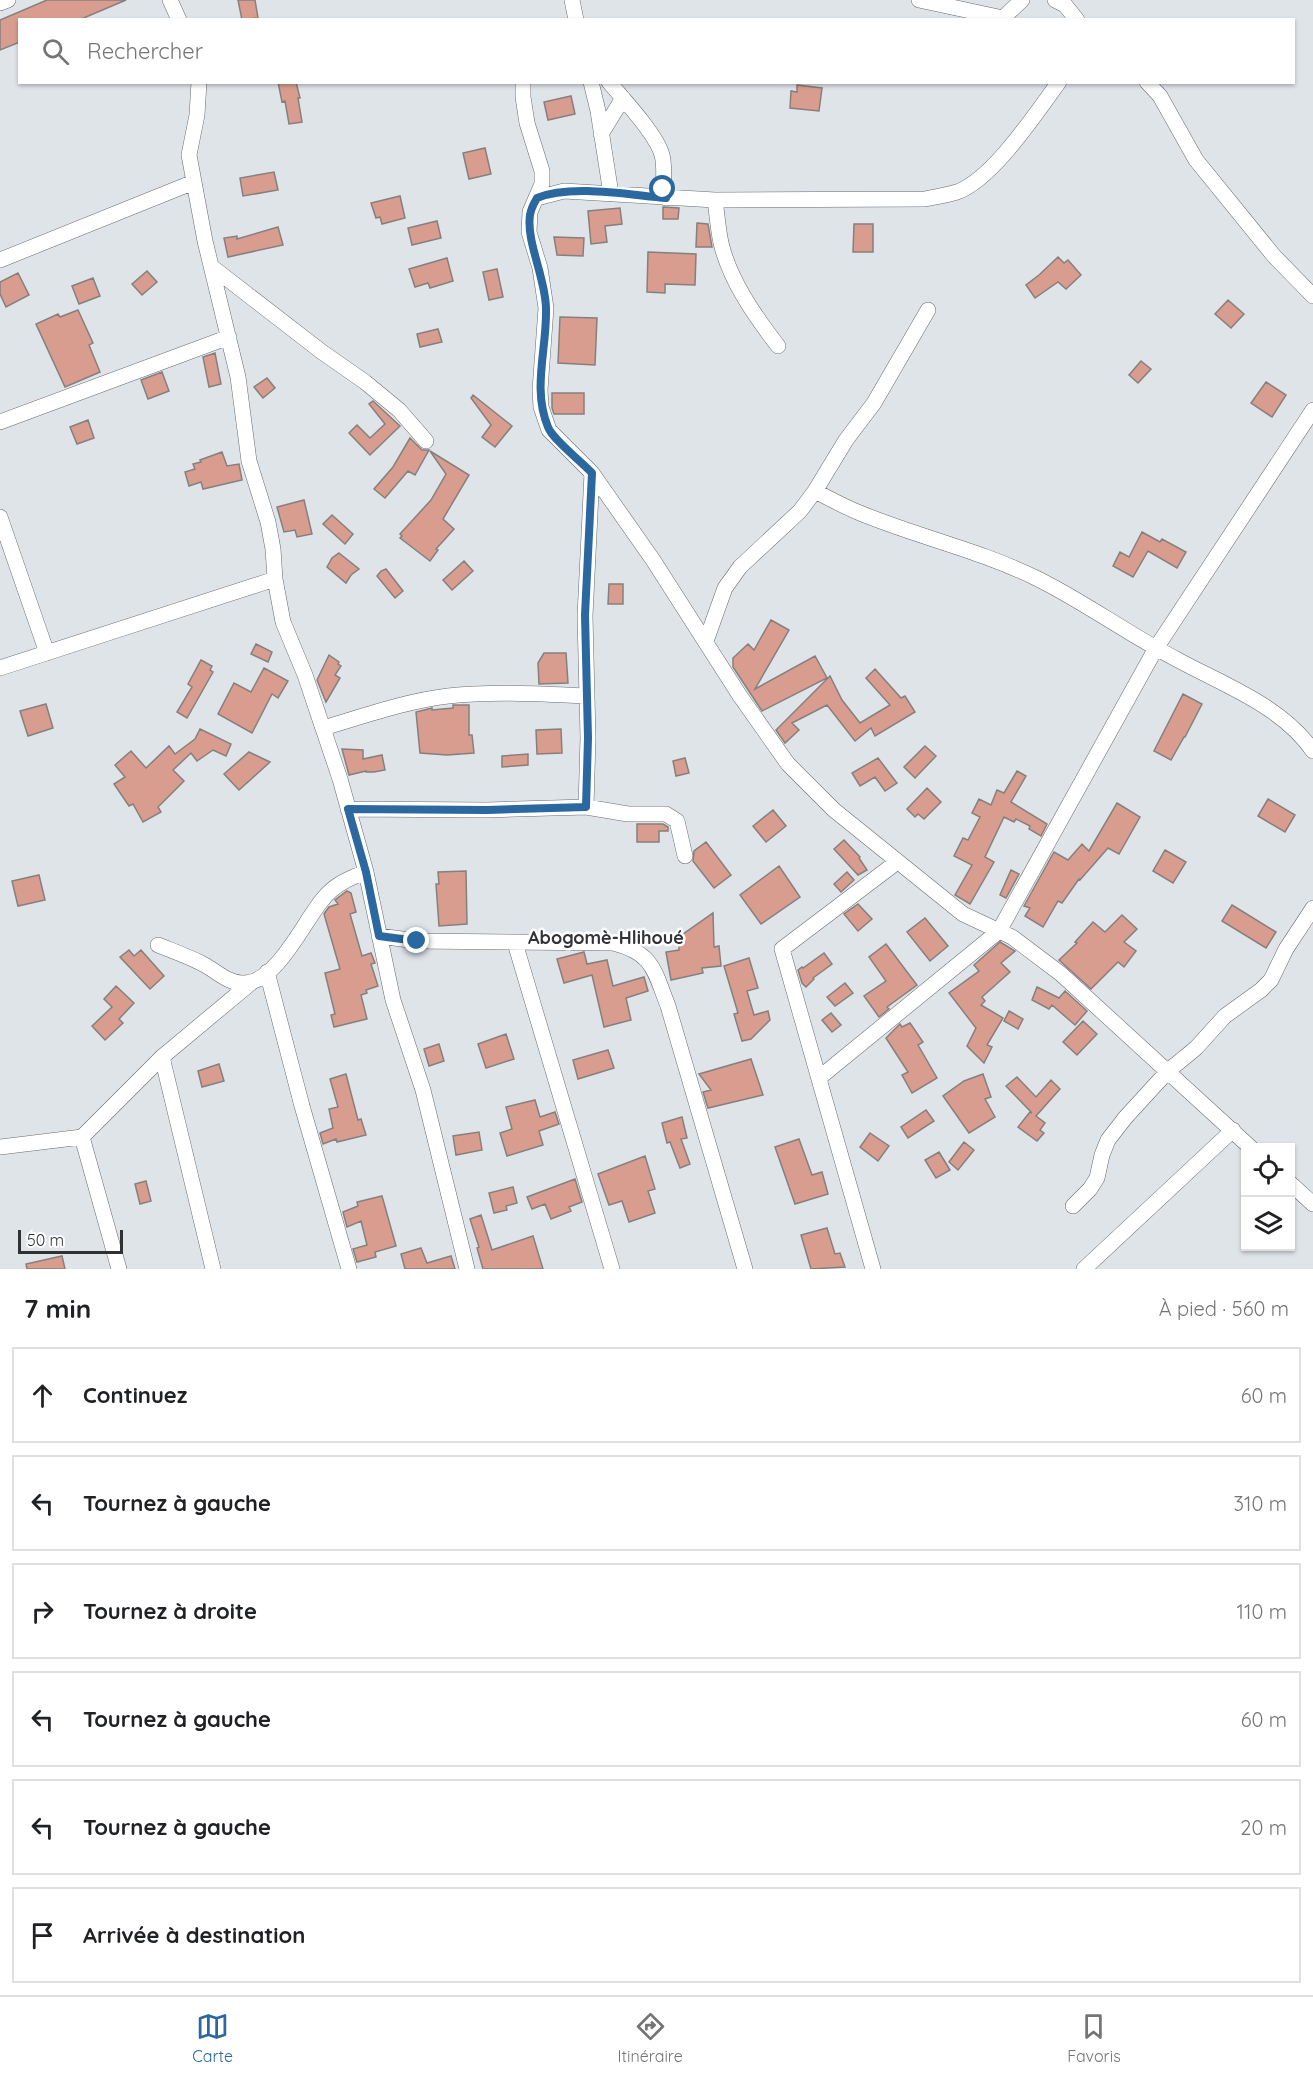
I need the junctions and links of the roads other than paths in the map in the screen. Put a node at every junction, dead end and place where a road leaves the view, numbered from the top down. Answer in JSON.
{"nodes":[{"id":1,"x":8,"y":0,"type":"edge"},
{"id":2,"x":170,"y":0,"type":"edge"},
{"id":3,"x":572,"y":0,"type":"edge"},
{"id":4,"x":919,"y":0,"type":"edge"},
{"id":5,"x":1022,"y":0,"type":"edge"},
{"id":6,"x":1055,"y":0,"type":"edge"},
{"id":7,"x":0,"y":3,"type":"edge"},
{"id":8,"x":178,"y":18,"type":"edge"},
{"id":9,"x":576,"y":18,"type":"edge"},
{"id":10,"x":1075,"y":18,"type":"edge"},
{"id":11,"x":199,"y":84,"type":"edge"},
{"id":12,"x":524,"y":84,"type":"edge"},
{"id":13,"x":591,"y":84,"type":"edge"},
{"id":14,"x":611,"y":84,"type":"edge"},
{"id":15,"x":1058,"y":84,"type":"edge"},
{"id":16,"x":1150,"y":84,"type":"edge"},
{"id":17,"x":623,"y":98,"type":"junction"},
{"id":18,"x":601,"y":134,"type":"junction"},
{"id":19,"x":194,"y":182,"type":"junction"},
{"id":20,"x":611,"y":194,"type":"junction"},
{"id":21,"x":537,"y":198,"type":"junction"},
{"id":22,"x":666,"y":198,"type":"junction"},
{"id":23,"x":714,"y":200,"type":"junction"},
{"id":24,"x":0,"y":260,"type":"edge"},
{"id":25,"x":212,"y":267,"type":"junction"},
{"id":26,"x":1313,"y":296,"type":"edge"},
{"id":27,"x":928,"y":310,"type":"dead end"},
{"id":28,"x":229,"y":337,"type":"junction"},
{"id":29,"x":778,"y":346,"type":"dead end"},
{"id":30,"x":1313,"y":410,"type":"edge"},
{"id":31,"x":0,"y":422,"type":"edge"},
{"id":32,"x":426,"y":441,"type":"dead end"},
{"id":33,"x":592,"y":473,"type":"junction"},
{"id":34,"x":815,"y":491,"type":"junction"},
{"id":35,"x":0,"y":516,"type":"edge"},
{"id":36,"x":275,"y":579,"type":"junction"},
{"id":37,"x":706,"y":641,"type":"junction"},
{"id":38,"x":1156,"y":648,"type":"junction"},
{"id":39,"x":47,"y":653,"type":"junction"},
{"id":40,"x":0,"y":668,"type":"edge"},
{"id":41,"x":586,"y":696,"type":"junction"},
{"id":42,"x":323,"y":729,"type":"junction"},
{"id":43,"x":1313,"y":751,"type":"edge"},
{"id":44,"x":586,"y":807,"type":"junction"},
{"id":45,"x":348,"y":809,"type":"junction"},
{"id":46,"x":685,"y":856,"type":"dead end"},
{"id":47,"x":897,"y":862,"type":"junction"},
{"id":48,"x":366,"y":872,"type":"junction"},
{"id":49,"x":1313,"y":908,"type":"edge"},
{"id":50,"x":999,"y":931,"type":"junction"},
{"id":51,"x":379,"y":936,"type":"junction"},
{"id":52,"x":515,"y":943,"type":"junction"},
{"id":53,"x":158,"y":945,"type":"dead end"},
{"id":54,"x":267,"y":972,"type":"junction"},
{"id":55,"x":252,"y":982,"type":"junction"},
{"id":56,"x":162,"y":1057,"type":"junction"},
{"id":57,"x":1168,"y":1071,"type":"junction"},
{"id":58,"x":819,"y":1078,"type":"junction"},
{"id":59,"x":1233,"y":1130,"type":"junction"},
{"id":60,"x":82,"y":1137,"type":"junction"},
{"id":61,"x":1246,"y":1143,"type":"edge"},
{"id":62,"x":0,"y":1147,"type":"edge"},
{"id":63,"x":1295,"y":1188,"type":"edge"},
{"id":64,"x":1313,"y":1204,"type":"edge"},
{"id":65,"x":1073,"y":1206,"type":"dead end"},
{"id":66,"x":119,"y":1269,"type":"edge"},
{"id":67,"x":213,"y":1269,"type":"edge"},
{"id":68,"x":349,"y":1269,"type":"edge"},
{"id":69,"x":467,"y":1269,"type":"edge"},
{"id":70,"x":612,"y":1269,"type":"edge"},
{"id":71,"x":745,"y":1269,"type":"edge"},
{"id":72,"x":873,"y":1269,"type":"edge"},
{"id":73,"x":1084,"y":1269,"type":"edge"}],
"edges":[{"from":1,"to":7,"type":"street"},
{"from":2,"to":8,"type":"street"},
{"from":3,"to":9,"type":"street"},
{"from":4,"to":5,"type":"street"},
{"from":6,"to":10,"type":"street"},
{"from":11,"to":19,"type":"street"},
{"from":12,"to":21,"type":"street"},
{"from":13,"to":18,"type":"street"},
{"from":14,"to":17,"type":"street"},
{"from":15,"to":23,"type":"street"},
{"from":16,"to":26,"type":"street"},
{"from":17,"to":18,"type":"street"},
{"from":17,"to":22,"type":"street"},
{"from":18,"to":20,"type":"street"},
{"from":19,"to":24,"type":"street"},
{"from":19,"to":25,"type":"street"},
{"from":20,"to":21,"type":"street"},
{"from":20,"to":22,"type":"street"},
{"from":21,"to":33,"type":"street"},
{"from":22,"to":23,"type":"street"},
{"from":23,"to":29,"type":"street"},
{"from":25,"to":28,"type":"street"},
{"from":25,"to":32,"type":"street"},
{"from":27,"to":34,"type":"street"},
{"from":28,"to":31,"type":"street"},
{"from":28,"to":36,"type":"street"},
{"from":30,"to":38,"type":"street"},
{"from":33,"to":37,"type":"street"},
{"from":33,"to":41,"type":"street"},
{"from":34,"to":37,"type":"street"},
{"from":34,"to":38,"type":"street"},
{"from":35,"to":39,"type":"street"},
{"from":36,"to":39,"type":"street"},
{"from":36,"to":42,"type":"street"},
{"from":37,"to":47,"type":"street"},
{"from":38,"to":43,"type":"street"},
{"from":38,"to":50,"type":"street"},
{"from":39,"to":40,"type":"street"},
{"from":41,"to":42,"type":"street"},
{"from":41,"to":44,"type":"street"},
{"from":42,"to":45,"type":"street"},
{"from":44,"to":45,"type":"street"},
{"from":44,"to":46,"type":"street"},
{"from":45,"to":48,"type":"street"},
{"from":47,"to":50,"type":"street"},
{"from":47,"to":58,"type":"street"},
{"from":48,"to":51,"type":"street"},
{"from":48,"to":54,"type":"street"},
{"from":49,"to":57,"type":"street"},
{"from":50,"to":57,"type":"street"},
{"from":50,"to":58,"type":"street"},
{"from":51,"to":52,"type":"street"},
{"from":51,"to":69,"type":"street"},
{"from":52,"to":70,"type":"street"},
{"from":52,"to":71,"type":"street"},
{"from":53,"to":55,"type":"street"},
{"from":54,"to":55,"type":"street"},
{"from":54,"to":68,"type":"street"},
{"from":55,"to":56,"type":"street"},
{"from":56,"to":60,"type":"street"},
{"from":56,"to":67,"type":"street"},
{"from":57,"to":59,"type":"street"},
{"from":57,"to":65,"type":"street"},
{"from":58,"to":72,"type":"street"},
{"from":59,"to":61,"type":"street"},
{"from":59,"to":73,"type":"street"},
{"from":60,"to":62,"type":"street"},
{"from":60,"to":66,"type":"street"},
{"from":63,"to":64,"type":"street"}]}
